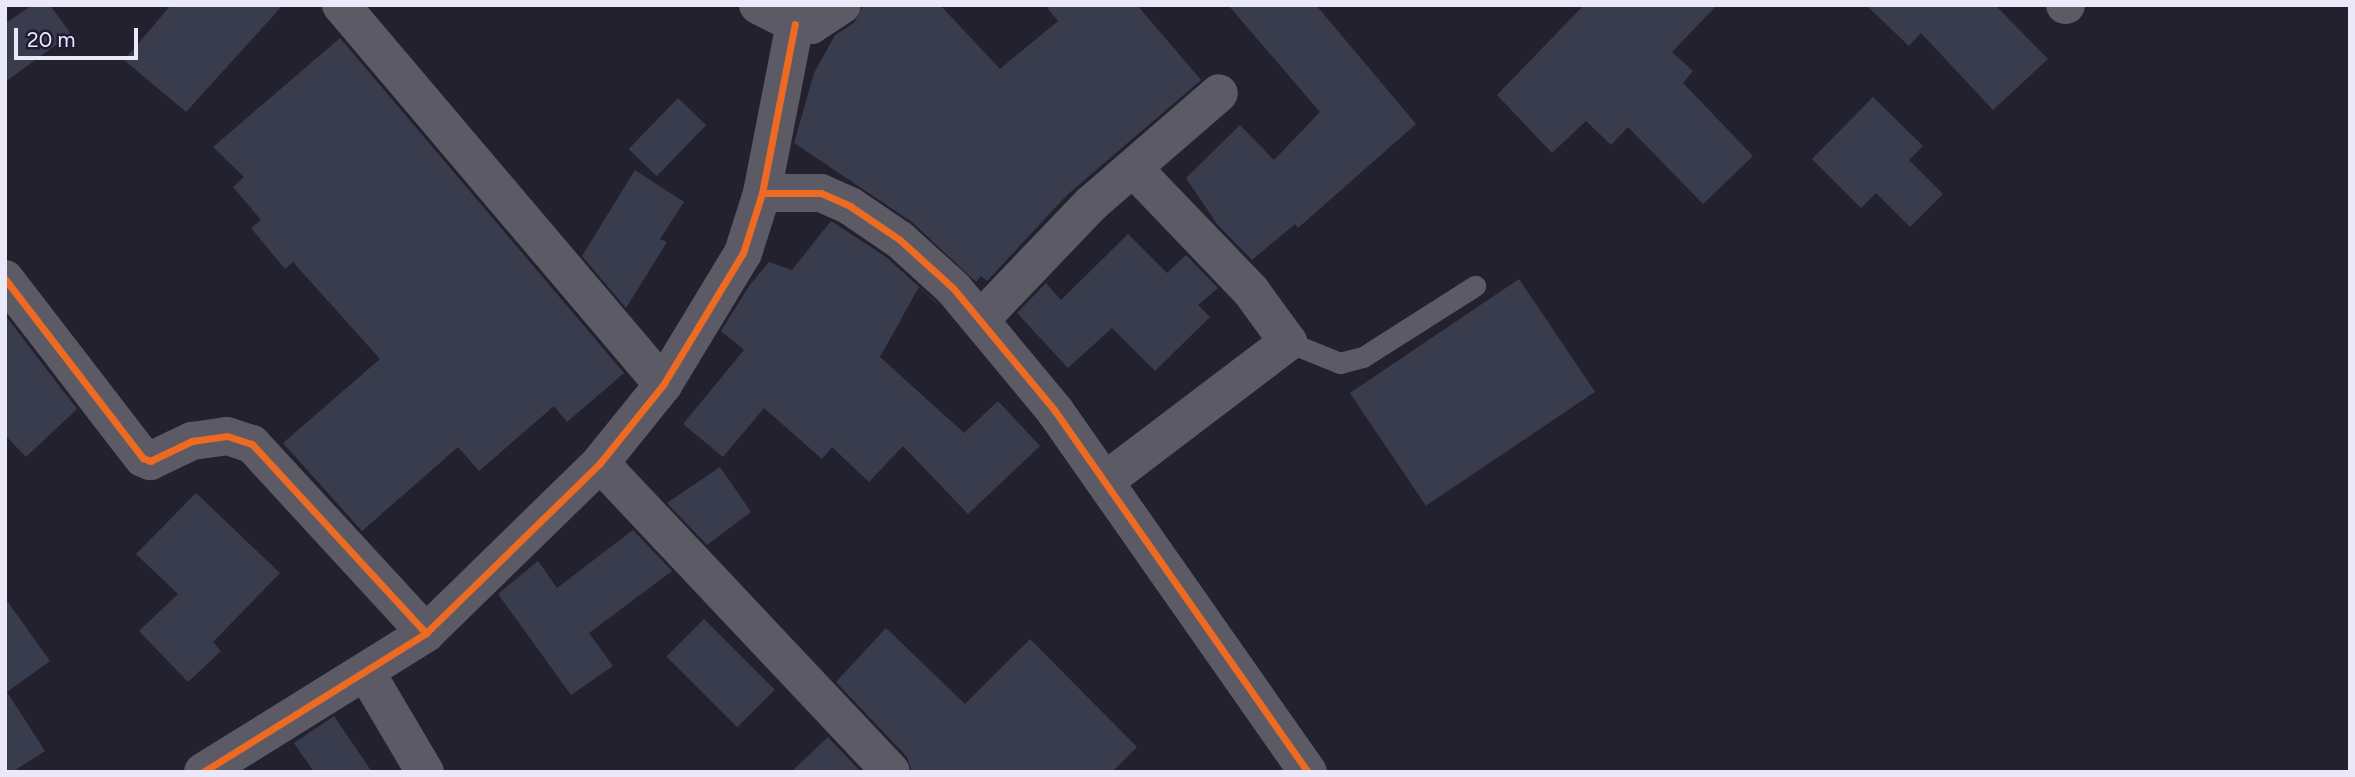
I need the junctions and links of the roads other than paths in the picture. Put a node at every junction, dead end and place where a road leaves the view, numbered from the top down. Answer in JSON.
{"nodes":[{"id":1,"x":341,"y":5,"type":"edge"},
{"id":2,"x":758,"y":5,"type":"edge"},
{"id":3,"x":842,"y":5,"type":"edge"},
{"id":4,"x":795,"y":24,"type":"junction"},
{"id":5,"x":1219,"y":93,"type":"dead end"},
{"id":6,"x":1133,"y":168,"type":"junction"},
{"id":7,"x":762,"y":193,"type":"junction"},
{"id":8,"x":5,"y":279,"type":"edge"},
{"id":9,"x":1475,"y":286,"type":"dead end"},
{"id":10,"x":981,"y":319,"type":"junction"},
{"id":11,"x":1288,"y":342,"type":"junction"},
{"id":12,"x":663,"y":385,"type":"junction"},
{"id":13,"x":600,"y":463,"type":"junction"},
{"id":14,"x":1105,"y":481,"type":"junction"},
{"id":15,"x":426,"y":633,"type":"junction"},
{"id":16,"x":367,"y":674,"type":"junction"},
{"id":17,"x":202,"y":772,"type":"edge"},
{"id":18,"x":425,"y":772,"type":"edge"},
{"id":19,"x":891,"y":772,"type":"edge"},
{"id":20,"x":1308,"y":772,"type":"edge"}],
"edges":[{"from":1,"to":12,"type":"street"},
{"from":2,"to":4,"type":"street"},
{"from":3,"to":4,"type":"street"},
{"from":4,"to":7,"type":"street"},
{"from":5,"to":6,"type":"street"},
{"from":6,"to":10,"type":"street"},
{"from":6,"to":11,"type":"street"},
{"from":7,"to":10,"type":"street"},
{"from":7,"to":12,"type":"street"},
{"from":8,"to":15,"type":"street"},
{"from":9,"to":11,"type":"lane"},
{"from":10,"to":14,"type":"street"},
{"from":11,"to":14,"type":"street"},
{"from":12,"to":13,"type":"street"},
{"from":13,"to":15,"type":"street"},
{"from":13,"to":19,"type":"street"},
{"from":14,"to":20,"type":"street"},
{"from":15,"to":16,"type":"street"},
{"from":16,"to":17,"type":"street"},
{"from":16,"to":18,"type":"street"}]}
